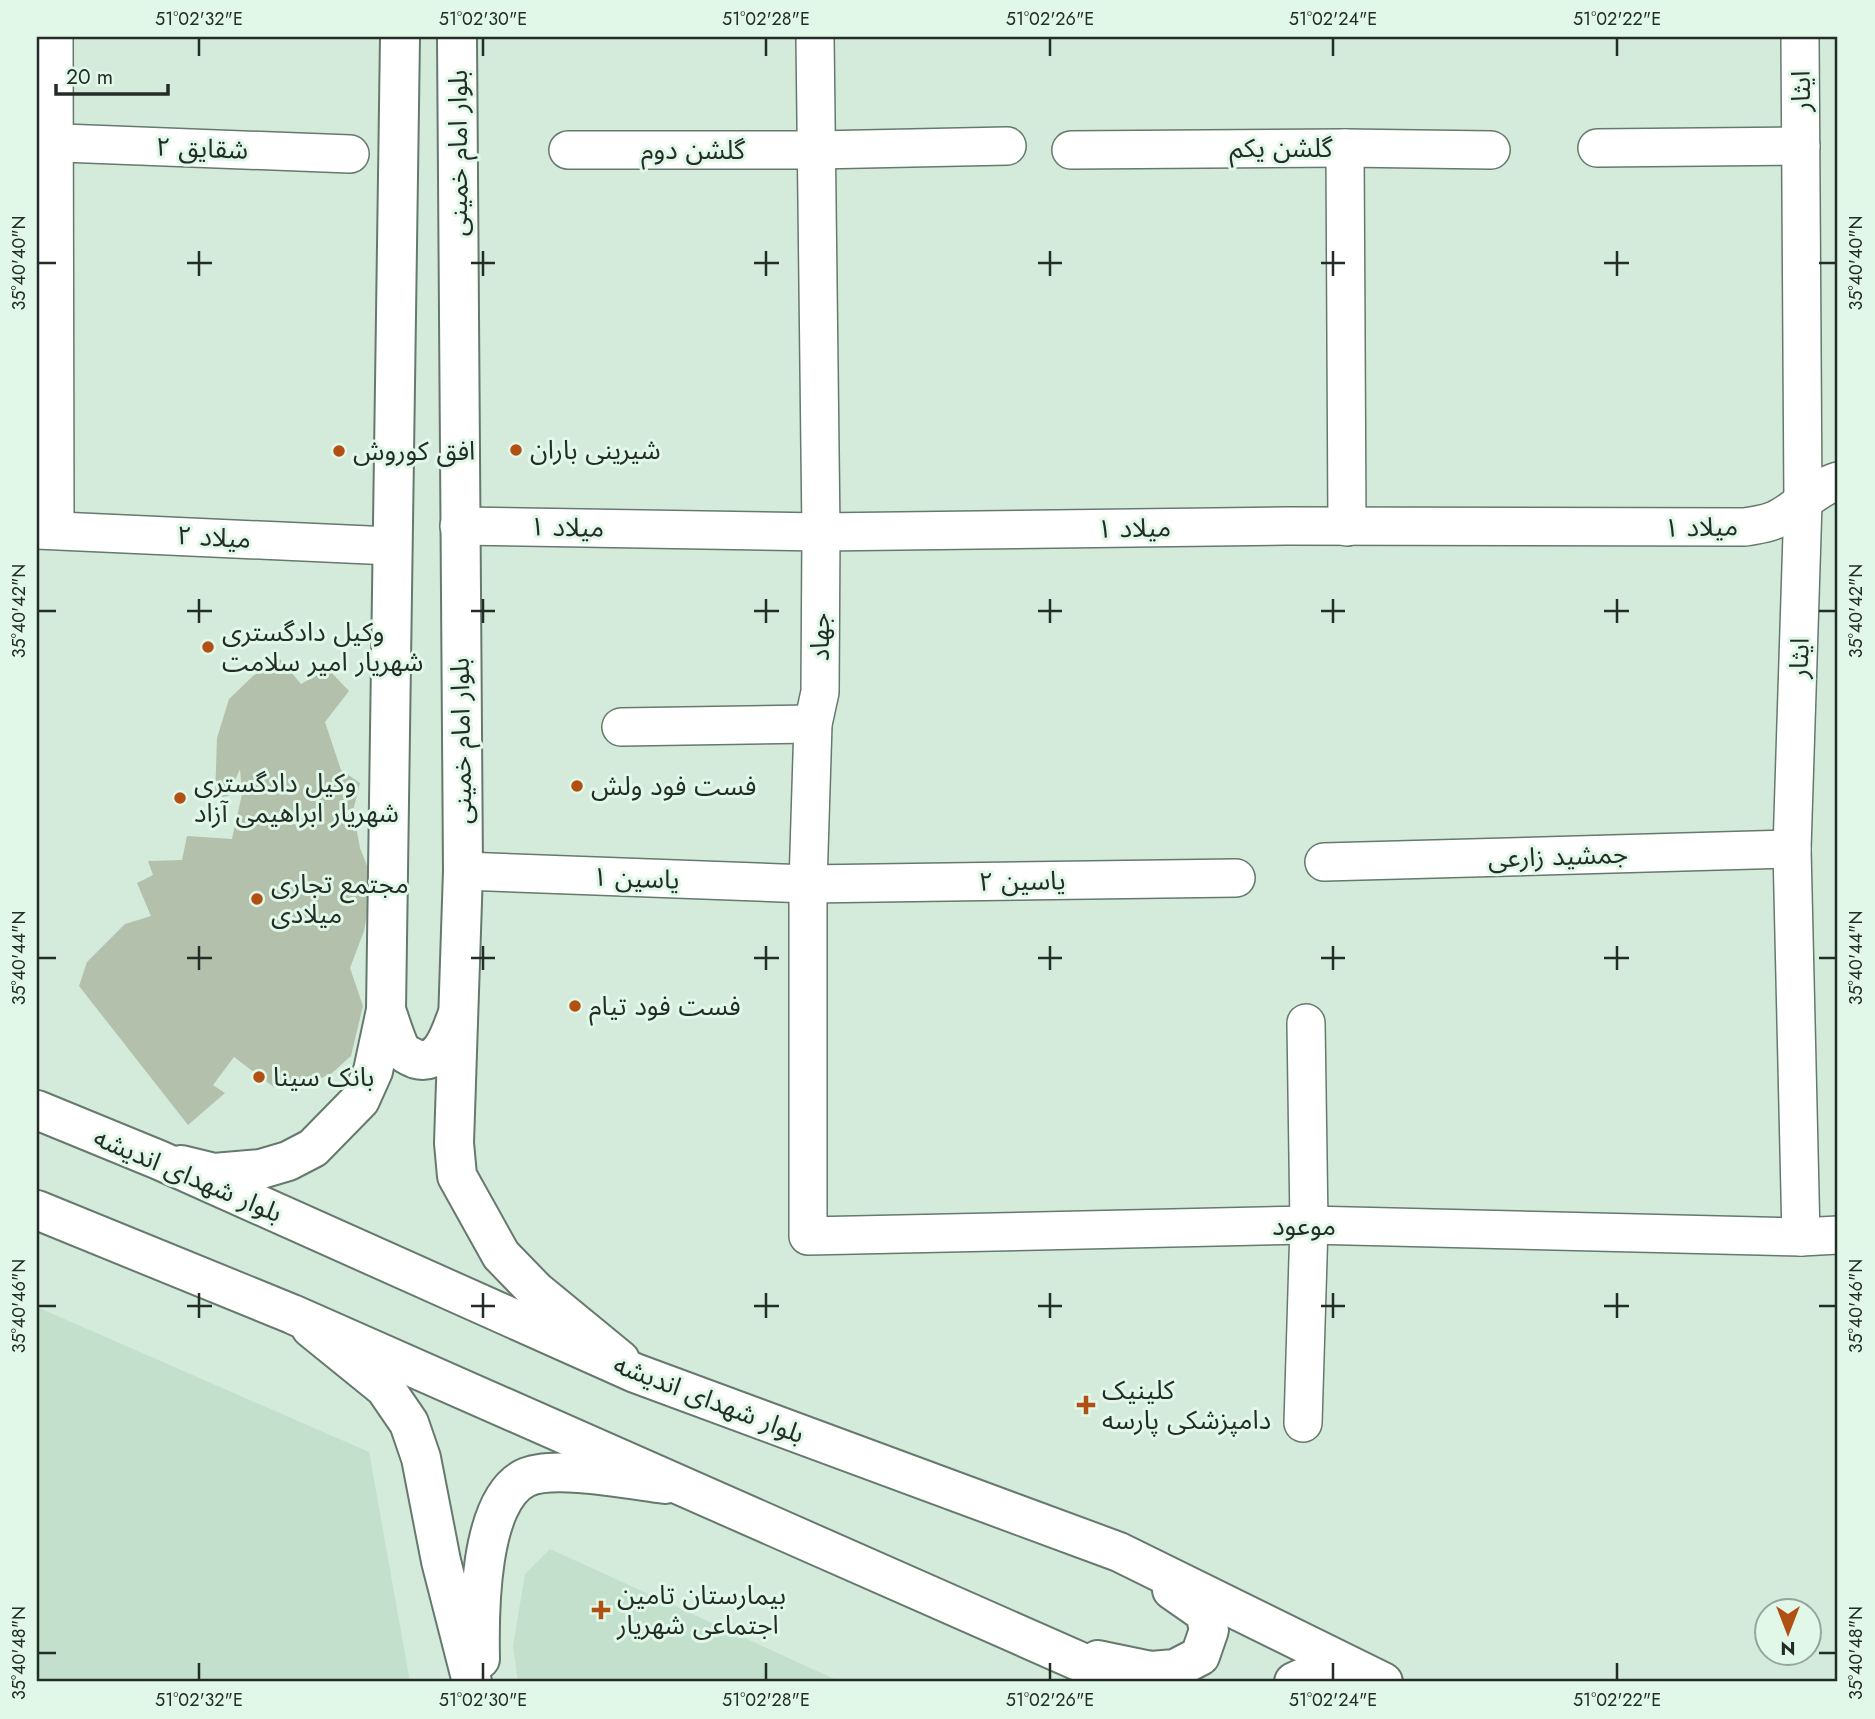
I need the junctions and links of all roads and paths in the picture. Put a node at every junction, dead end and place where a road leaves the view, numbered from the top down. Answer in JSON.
{"nodes":[{"id":1,"x":54,"y":37,"type":"edge"},
{"id":2,"x":400,"y":37,"type":"edge"},
{"id":3,"x":457,"y":37,"type":"edge"},
{"id":4,"x":814,"y":37,"type":"edge"},
{"id":5,"x":1800,"y":37,"type":"edge"},
{"id":6,"x":45,"y":142,"type":"edge"},
{"id":7,"x":1007,"y":146,"type":"dead end"},
{"id":8,"x":1801,"y":146,"type":"junction"},
{"id":9,"x":1346,"y":148,"type":"junction"},
{"id":10,"x":1597,"y":148,"type":"dead end"},
{"id":11,"x":568,"y":150,"type":"dead end"},
{"id":12,"x":817,"y":150,"type":"junction"},
{"id":13,"x":1071,"y":150,"type":"dead end"},
{"id":14,"x":1491,"y":150,"type":"dead end"},
{"id":15,"x":350,"y":154,"type":"dead end"},
{"id":16,"x":1838,"y":481,"type":"edge"},
{"id":17,"x":1803,"y":503,"type":"junction"},
{"id":18,"x":459,"y":526,"type":"junction"},
{"id":19,"x":1347,"y":527,"type":"junction"},
{"id":20,"x":46,"y":530,"type":"edge"},
{"id":21,"x":821,"y":532,"type":"junction"},
{"id":22,"x":391,"y":545,"type":"junction"},
{"id":23,"x":813,"y":724,"type":"junction"},
{"id":24,"x":621,"y":727,"type":"dead end"},
{"id":25,"x":1792,"y":849,"type":"junction"},
{"id":26,"x":1324,"y":862,"type":"dead end"},
{"id":27,"x":463,"y":871,"type":"junction"},
{"id":28,"x":1236,"y":878,"type":"dead end"},
{"id":29,"x":808,"y":884,"type":"junction"},
{"id":30,"x":460,"y":1009,"type":"junction"},
{"id":31,"x":386,"y":1010,"type":"junction"},
{"id":32,"x":1306,"y":1023,"type":"dead end"},
{"id":33,"x":37,"y":1110,"type":"edge"},
{"id":34,"x":159,"y":1160,"type":"junction"},
{"id":35,"x":37,"y":1210,"type":"edge"},
{"id":36,"x":1309,"y":1225,"type":"junction"},
{"id":37,"x":1838,"y":1235,"type":"edge"},
{"id":38,"x":808,"y":1236,"type":"joint"},
{"id":39,"x":1801,"y":1237,"type":"junction"},
{"id":40,"x":292,"y":1314,"type":"junction"},
{"id":41,"x":635,"y":1373,"type":"junction"},
{"id":42,"x":1303,"y":1423,"type":"dead end"},
{"id":43,"x":687,"y":1487,"type":"junction"},
{"id":44,"x":1119,"y":1552,"type":"junction"},
{"id":45,"x":1055,"y":1650,"type":"junction"},
{"id":46,"x":472,"y":1682,"type":"edge"},
{"id":47,"x":481,"y":1682,"type":"edge"},
{"id":48,"x":1126,"y":1682,"type":"edge"},
{"id":49,"x":1294,"y":1682,"type":"edge"},
{"id":50,"x":1357,"y":1682,"type":"edge"},
{"id":51,"x":1383,"y":1682,"type":"edge"}],
"edges":[{"from":1,"to":6,"type":"street"},
{"from":2,"to":22,"type":"street"},
{"from":3,"to":18,"type":"street","name":"بلوار امام خمینی"},
{"from":4,"to":12,"type":"street","name":"جهاد"},
{"from":5,"to":8,"type":"street","name":"ایثار"},
{"from":6,"to":15,"type":"street","name":"شقایق ۲"},
{"from":6,"to":20,"type":"street"},
{"from":7,"to":12,"type":"street"},
{"from":8,"to":10,"type":"street"},
{"from":8,"to":17,"type":"street","name":"ایثار"},
{"from":9,"to":13,"type":"street","name":"گلشن یکم"},
{"from":9,"to":14,"type":"street","name":"گلشن یکم"},
{"from":9,"to":19,"type":"street"},
{"from":11,"to":12,"type":"street","name":"گلشن دوم"},
{"from":12,"to":21,"type":"street","name":"جهاد"},
{"from":16,"to":17,"type":"street","name":"میلاد ۱"},
{"from":17,"to":19,"type":"street","name":"میلاد ۱"},
{"from":17,"to":25,"type":"street","name":"ایثار"},
{"from":18,"to":21,"type":"street","name":"میلاد ۱"},
{"from":18,"to":27,"type":"street","name":"بلوار امام خمینی"},
{"from":19,"to":21,"type":"street","name":"میلاد ۱"},
{"from":20,"to":22,"type":"street","name":"میلاد ۲"},
{"from":21,"to":23,"type":"street","name":"جهاد"},
{"from":22,"to":31,"type":"street"},
{"from":23,"to":24,"type":"street"},
{"from":23,"to":29,"type":"street","name":"جهاد"},
{"from":25,"to":26,"type":"street","name":"جمشید زارعی"},
{"from":25,"to":39,"type":"street","name":"ایثار"},
{"from":27,"to":29,"type":"street","name":"یاسین ۱"},
{"from":27,"to":30,"type":"street","name":"بلوار امام خمینی"},
{"from":28,"to":29,"type":"street","name":"یاسین ۲"},
{"from":29,"to":38,"type":"street","name":"جهاد"},
{"from":30,"to":31,"type":"street"},
{"from":30,"to":41,"type":"street","name":"بلوار امام خمینی"},
{"from":31,"to":34,"type":"street"},
{"from":32,"to":36,"type":"street"},
{"from":33,"to":34,"type":"street","name":"بلوار شهدای اندیشه"},
{"from":34,"to":41,"type":"street","name":"بلوار شهدای اندیشه"},
{"from":35,"to":40,"type":"street"},
{"from":36,"to":38,"type":"street","name":"موعود"},
{"from":36,"to":39,"type":"street","name":"موعود"},
{"from":36,"to":42,"type":"street"},
{"from":37,"to":39,"type":"street","name":"موعود"},
{"from":40,"to":43,"type":"street"},
{"from":40,"to":46,"type":"street"},
{"from":41,"to":44,"type":"street","name":"بلوار شهدای اندیشه"},
{"from":43,"to":45,"type":"street"},
{"from":43,"to":47,"type":"street"},
{"from":44,"to":45,"type":"street"},
{"from":44,"to":51,"type":"street","name":"بلوار شهدای اندیشه"},
{"from":45,"to":48,"type":"street"},
{"from":49,"to":50,"type":"street"}]}
